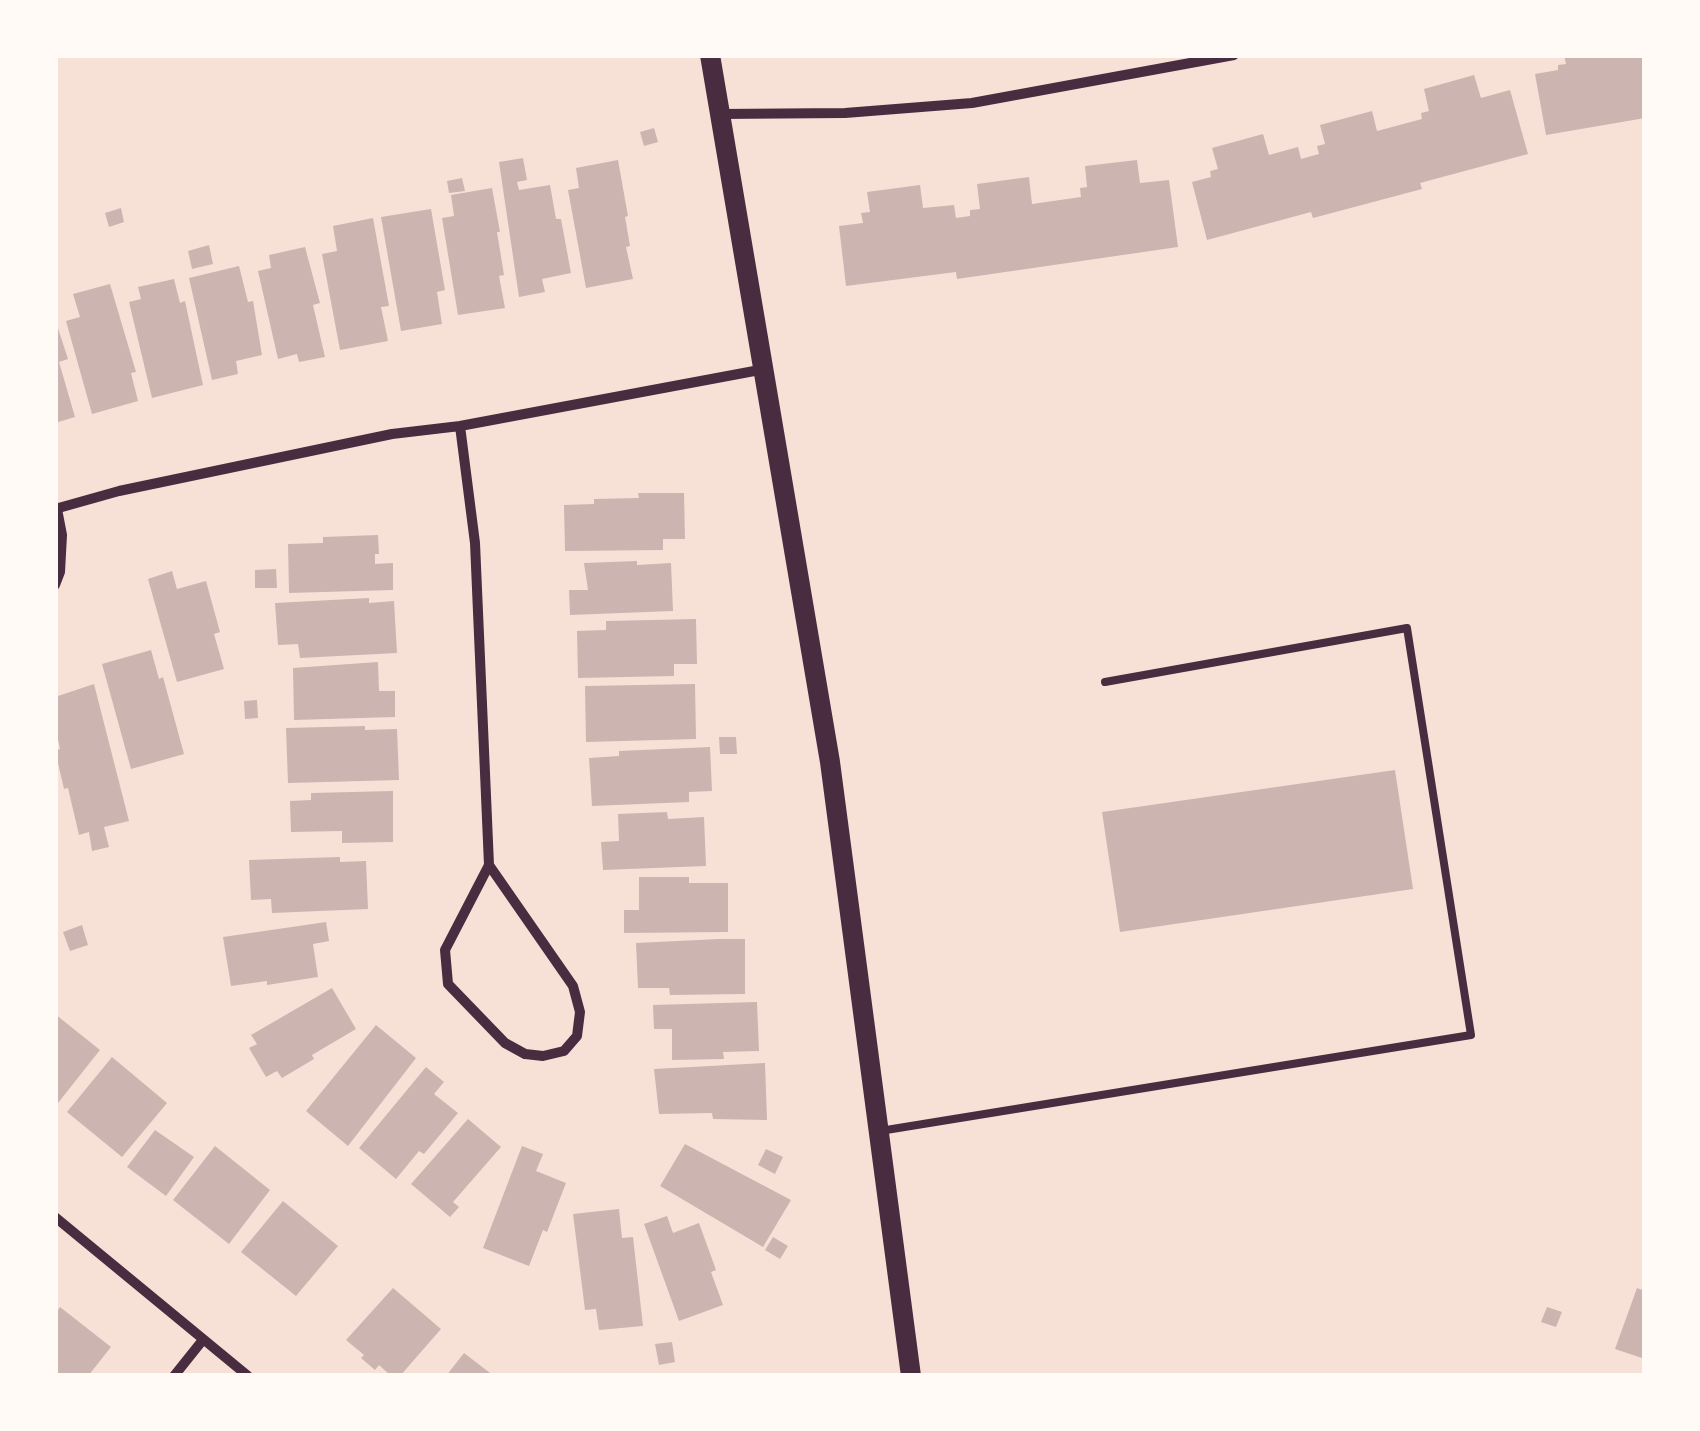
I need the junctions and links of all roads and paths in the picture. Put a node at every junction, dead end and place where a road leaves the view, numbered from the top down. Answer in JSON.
{"nodes":[{"id":1,"x":710,"y":55,"type":"edge"},
{"id":2,"x":1234,"y":55,"type":"edge"},
{"id":3,"x":720,"y":114,"type":"junction"},
{"id":4,"x":766,"y":368,"type":"junction"},
{"id":5,"x":460,"y":426,"type":"junction"},
{"id":6,"x":56,"y":509,"type":"edge"},
{"id":7,"x":55,"y":584,"type":"edge"},
{"id":8,"x":1105,"y":682,"type":"dead end"},
{"id":9,"x":489,"y":865,"type":"junction"},
{"id":10,"x":880,"y":1131,"type":"junction"},
{"id":11,"x":55,"y":1216,"type":"edge"},
{"id":12,"x":202,"y":1341,"type":"junction"},
{"id":13,"x":174,"y":1376,"type":"edge"},
{"id":14,"x":248,"y":1376,"type":"edge"},
{"id":15,"x":910,"y":1376,"type":"edge"}],
"edges":[{"from":1,"to":3,"type":"main road"},
{"from":2,"to":3,"type":"street"},
{"from":3,"to":4,"type":"main road"},
{"from":4,"to":5,"type":"street"},
{"from":4,"to":10,"type":"main road"},
{"from":5,"to":6,"type":"street"},
{"from":5,"to":9,"type":"street"},
{"from":6,"to":7,"type":"street"},
{"from":8,"to":10,"type":"lane"},
{"from":9,"to":9,"type":"street"},
{"from":10,"to":15,"type":"main road"},
{"from":11,"to":12,"type":"street"},
{"from":12,"to":13,"type":"street"},
{"from":12,"to":14,"type":"street"}]}
